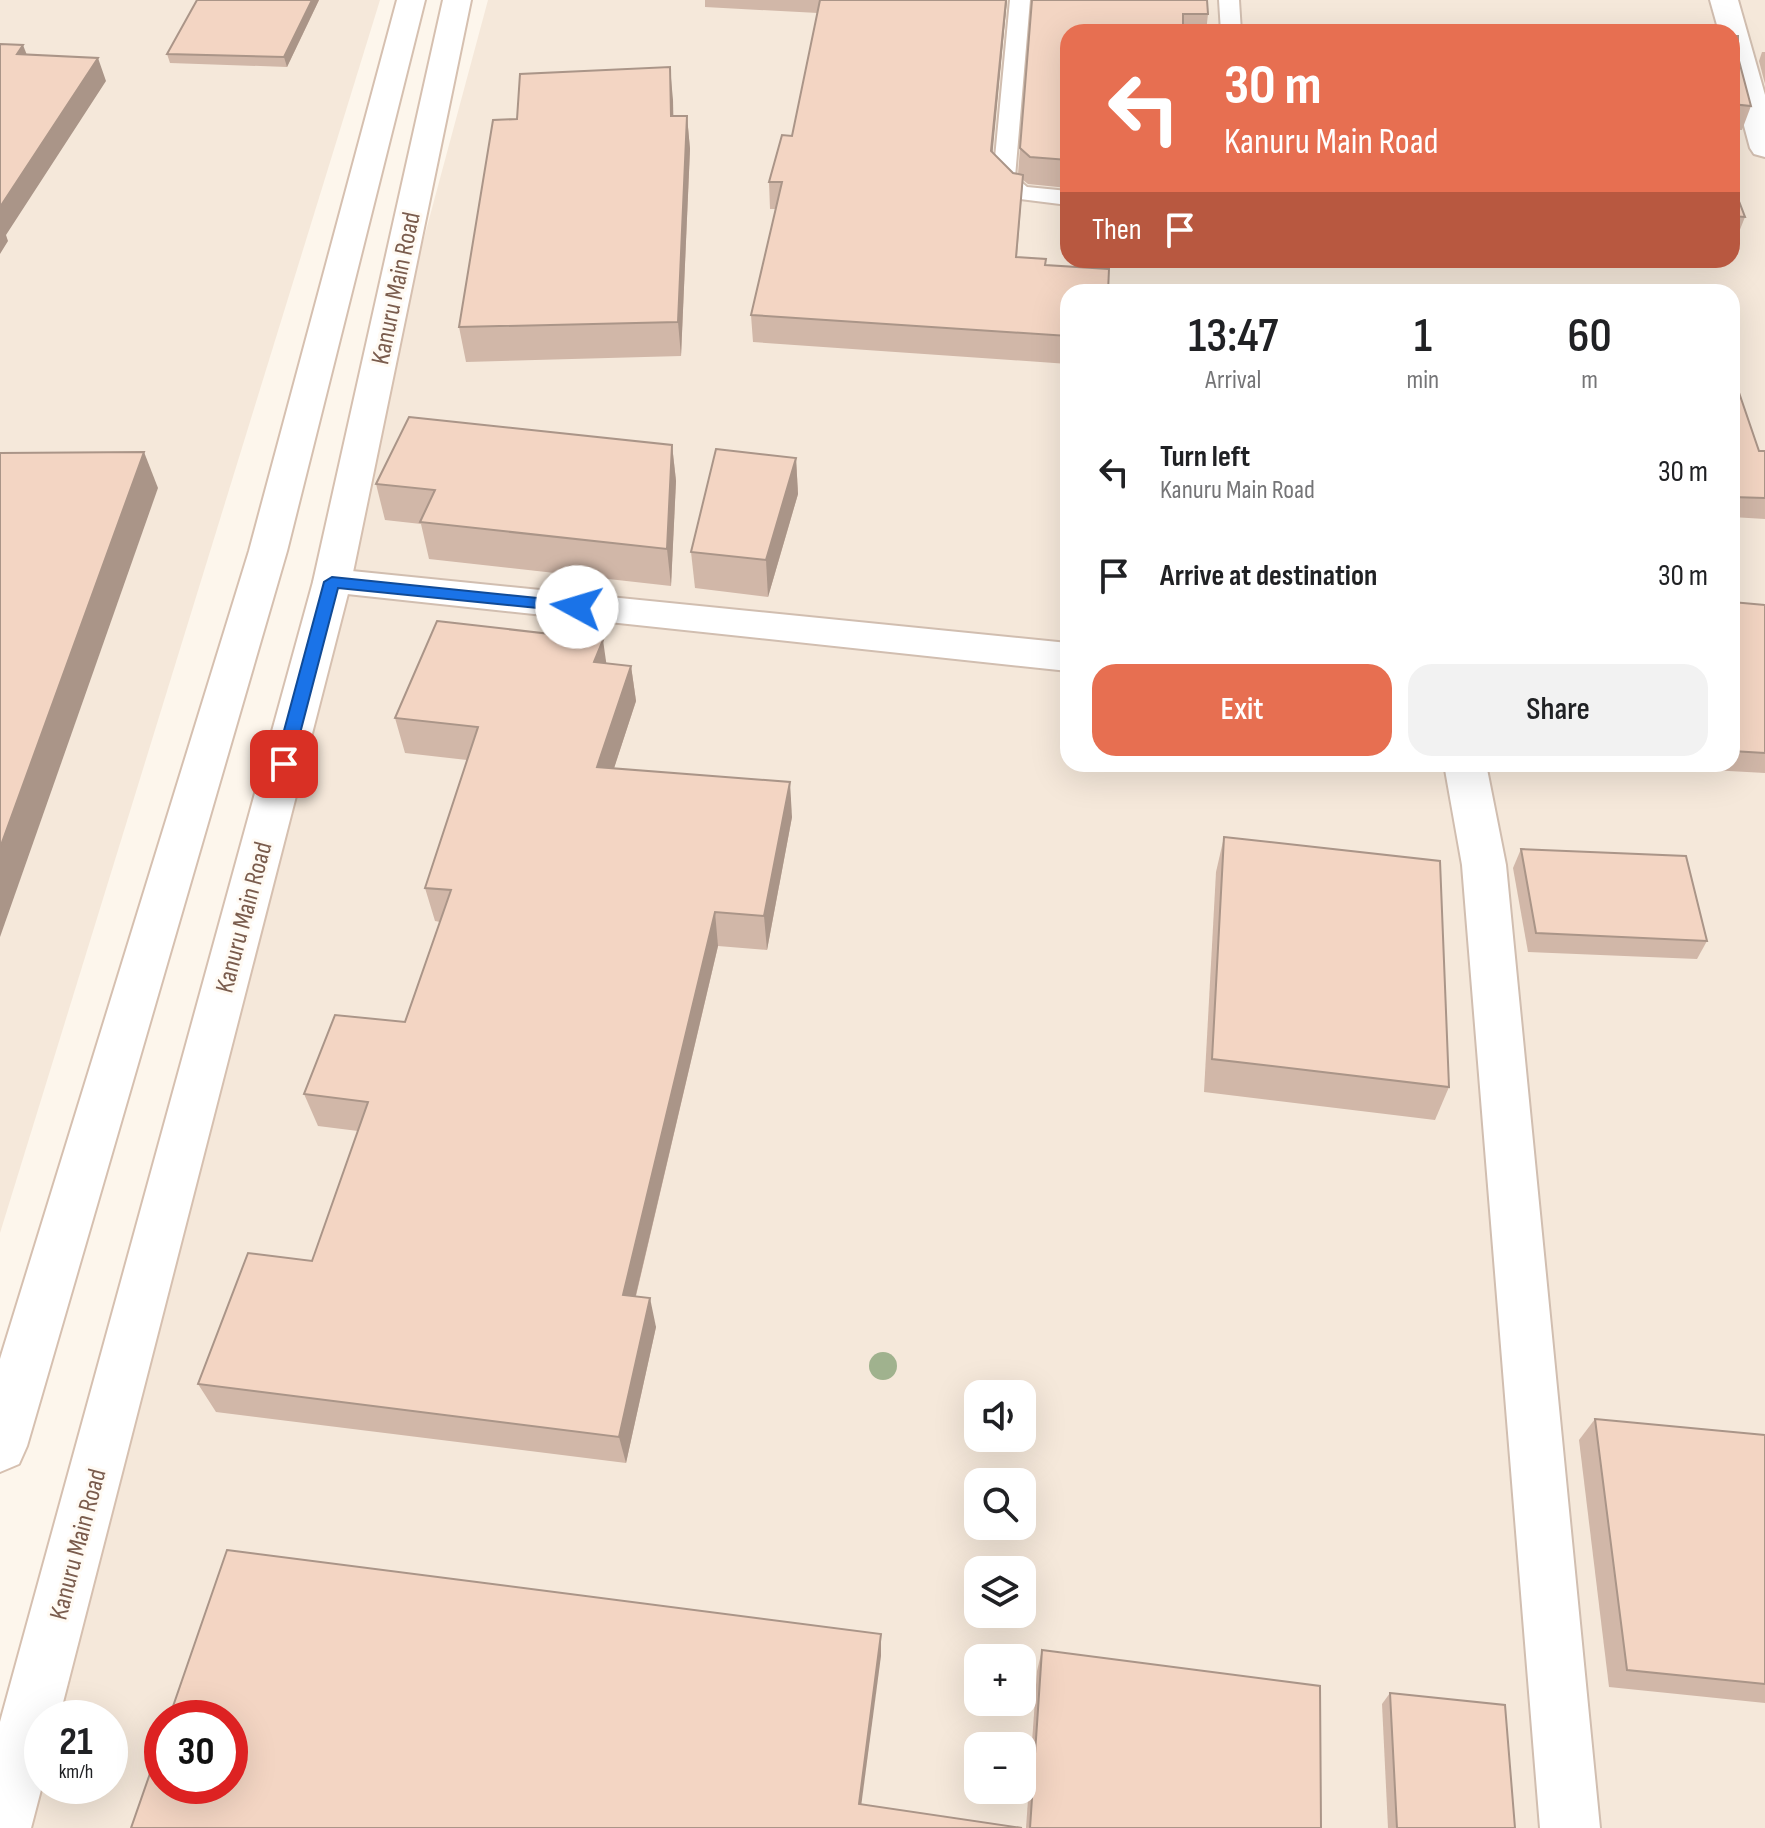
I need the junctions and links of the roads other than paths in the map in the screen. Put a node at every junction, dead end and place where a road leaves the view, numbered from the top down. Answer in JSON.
{"nodes":[{"id":1,"x":411,"y":0,"type":"edge"},
{"id":2,"x":457,"y":0,"type":"edge"},
{"id":3,"x":1020,"y":0,"type":"edge"},
{"id":4,"x":1229,"y":0,"type":"edge"},
{"id":5,"x":1724,"y":0,"type":"edge"},
{"id":6,"x":1230,"y":24,"type":"edge"},
{"id":7,"x":1731,"y":24,"type":"edge"},
{"id":8,"x":1740,"y":58,"type":"edge"},
{"id":9,"x":1765,"y":148,"type":"edge"},
{"id":10,"x":1060,"y":197,"type":"edge"},
{"id":11,"x":332,"y":582,"type":"junction"},
{"id":12,"x":1060,"y":656,"type":"edge"},
{"id":13,"x":1467,"y":772,"type":"edge"},
{"id":14,"x":0,"y":1446,"type":"edge"},
{"id":15,"x":1,"y":1828,"type":"edge"},
{"id":16,"x":1570,"y":1828,"type":"edge"}],
"edges":[{"from":1,"to":14,"type":"main road","name":"Kanuru Main Road"},
{"from":2,"to":11,"type":"main road","name":"Kanuru Main Road"},
{"from":3,"to":10,"type":"lane"},
{"from":4,"to":6,"type":"lane"},
{"from":5,"to":7,"type":"main road"},
{"from":8,"to":9,"type":"main road"},
{"from":11,"to":12,"type":"main road"},
{"from":11,"to":15,"type":"main road","name":"Kanuru Main Road"},
{"from":13,"to":16,"type":"main road"}]}
